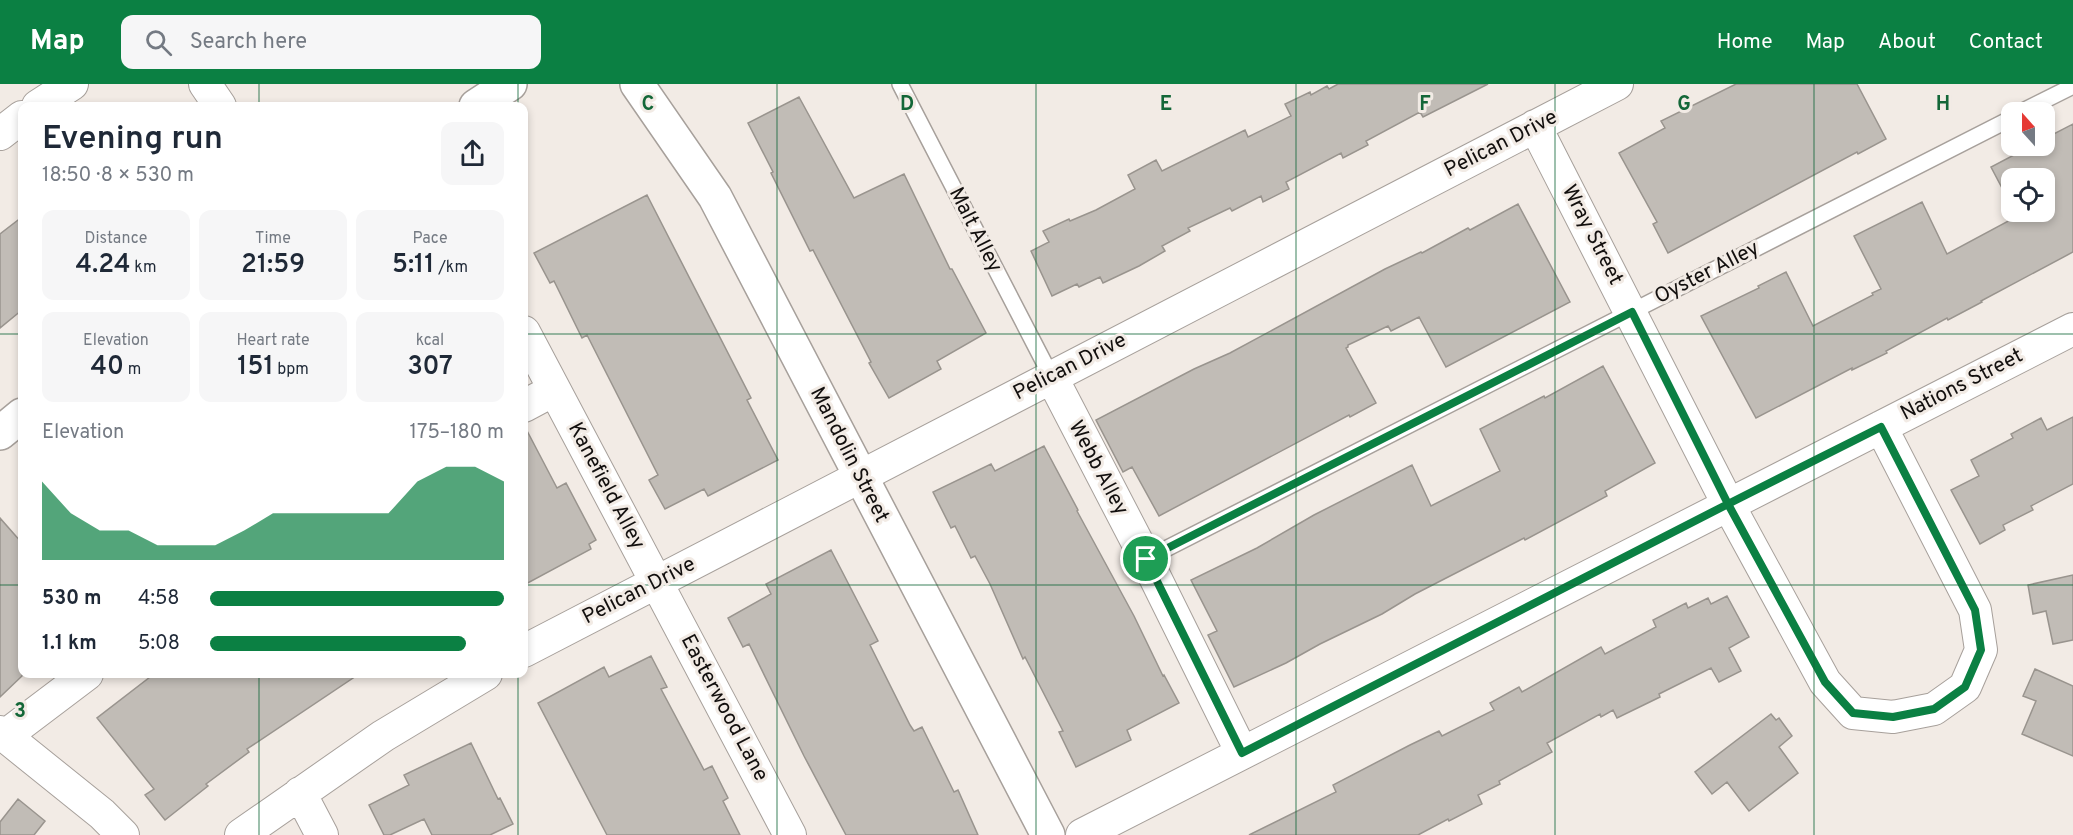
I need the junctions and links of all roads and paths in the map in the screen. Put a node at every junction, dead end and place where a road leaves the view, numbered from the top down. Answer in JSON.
{"nodes":[{"id":1,"x":72,"y":84,"type":"edge"},
{"id":2,"x":205,"y":84,"type":"edge"},
{"id":3,"x":510,"y":84,"type":"edge"},
{"id":4,"x":637,"y":84,"type":"edge"},
{"id":5,"x":900,"y":84,"type":"edge"},
{"id":6,"x":1617,"y":84,"type":"edge"},
{"id":7,"x":2073,"y":86,"type":"edge"},
{"id":8,"x":44,"y":102,"type":"edge"},
{"id":9,"x":217,"y":102,"type":"edge"},
{"id":10,"x":482,"y":102,"type":"edge"},
{"id":11,"x":2041,"y":102,"type":"edge"},
{"id":12,"x":18,"y":120,"type":"edge"},
{"id":13,"x":2001,"y":124,"type":"edge"},
{"id":14,"x":1535,"y":126,"type":"junction"},
{"id":15,"x":0,"y":134,"type":"edge"},
{"id":16,"x":1632,"y":312,"type":"junction"},
{"id":17,"x":2073,"y":328,"type":"edge"},
{"id":18,"x":528,"y":340,"type":"edge"},
{"id":19,"x":1051,"y":376,"type":"junction"},
{"id":20,"x":554,"y":390,"type":"junction"},
{"id":21,"x":528,"y":404,"type":"edge"},
{"id":22,"x":18,"y":418,"type":"edge"},
{"id":23,"x":1881,"y":427,"type":"junction"},
{"id":24,"x":0,"y":433,"type":"edge"},
{"id":25,"x":860,"y":477,"type":"junction"},
{"id":26,"x":1728,"y":504,"type":"junction"},
{"id":27,"x":1146,"y":559,"type":"junction"},
{"id":28,"x":657,"y":582,"type":"junction"},
{"id":29,"x":528,"y":649,"type":"edge"},
{"id":30,"x":81,"y":678,"type":"edge"},
{"id":31,"x":479,"y":678,"type":"edge"},
{"id":32,"x":2,"y":734,"type":"edge"},
{"id":33,"x":1242,"y":753,"type":"junction"},
{"id":34,"x":300,"y":793,"type":"junction"},
{"id":35,"x":123,"y":835,"type":"edge"},
{"id":36,"x":241,"y":835,"type":"edge"},
{"id":37,"x":322,"y":835,"type":"edge"},
{"id":38,"x":790,"y":835,"type":"edge"},
{"id":39,"x":1048,"y":835,"type":"edge"},
{"id":40,"x":1082,"y":835,"type":"edge"}],
"edges":[{"from":1,"to":8,"type":"street"},
{"from":2,"to":9,"type":"street"},
{"from":3,"to":10,"type":"street"},
{"from":4,"to":25,"type":"street","name":"Mandolin Street"},
{"from":5,"to":19,"type":"lane","name":"Malt Alley"},
{"from":6,"to":14,"type":"street","name":"Pelican Drive"},
{"from":7,"to":11,"type":"lane"},
{"from":12,"to":15,"type":"street"},
{"from":13,"to":16,"type":"lane","name":"Oyster Alley"},
{"from":14,"to":16,"type":"street","name":"Wray Street"},
{"from":14,"to":19,"type":"street","name":"Pelican Drive"},
{"from":16,"to":26,"type":"street","name":"Wray Street"},
{"from":16,"to":27,"type":"lane","name":"Oyster Alley"},
{"from":17,"to":23,"type":"street","name":"Nations Street"},
{"from":18,"to":20,"type":"street","name":"Kanefield Alley"},
{"from":19,"to":25,"type":"street","name":"Pelican Drive"},
{"from":19,"to":27,"type":"street","name":"Webb Alley"},
{"from":20,"to":21,"type":"street"},
{"from":20,"to":28,"type":"street","name":"Kanefield Alley"},
{"from":22,"to":24,"type":"street"},
{"from":23,"to":26,"type":"street","name":"Nations Street"},
{"from":23,"to":26,"type":"street","name":"Wray Street"},
{"from":25,"to":28,"type":"street","name":"Pelican Drive"},
{"from":25,"to":39,"type":"street","name":"Mandolin Street"},
{"from":26,"to":33,"type":"street","name":"Nations Street"},
{"from":27,"to":33,"type":"street","name":"Webb Alley"},
{"from":28,"to":29,"type":"street","name":"Pelican Drive"},
{"from":28,"to":38,"type":"street","name":"Easterwood Lane"},
{"from":30,"to":32,"type":"street"},
{"from":31,"to":34,"type":"street"},
{"from":32,"to":35,"type":"street"},
{"from":33,"to":40,"type":"street","name":"Nations Street"},
{"from":34,"to":36,"type":"street"},
{"from":34,"to":37,"type":"street"}]}
